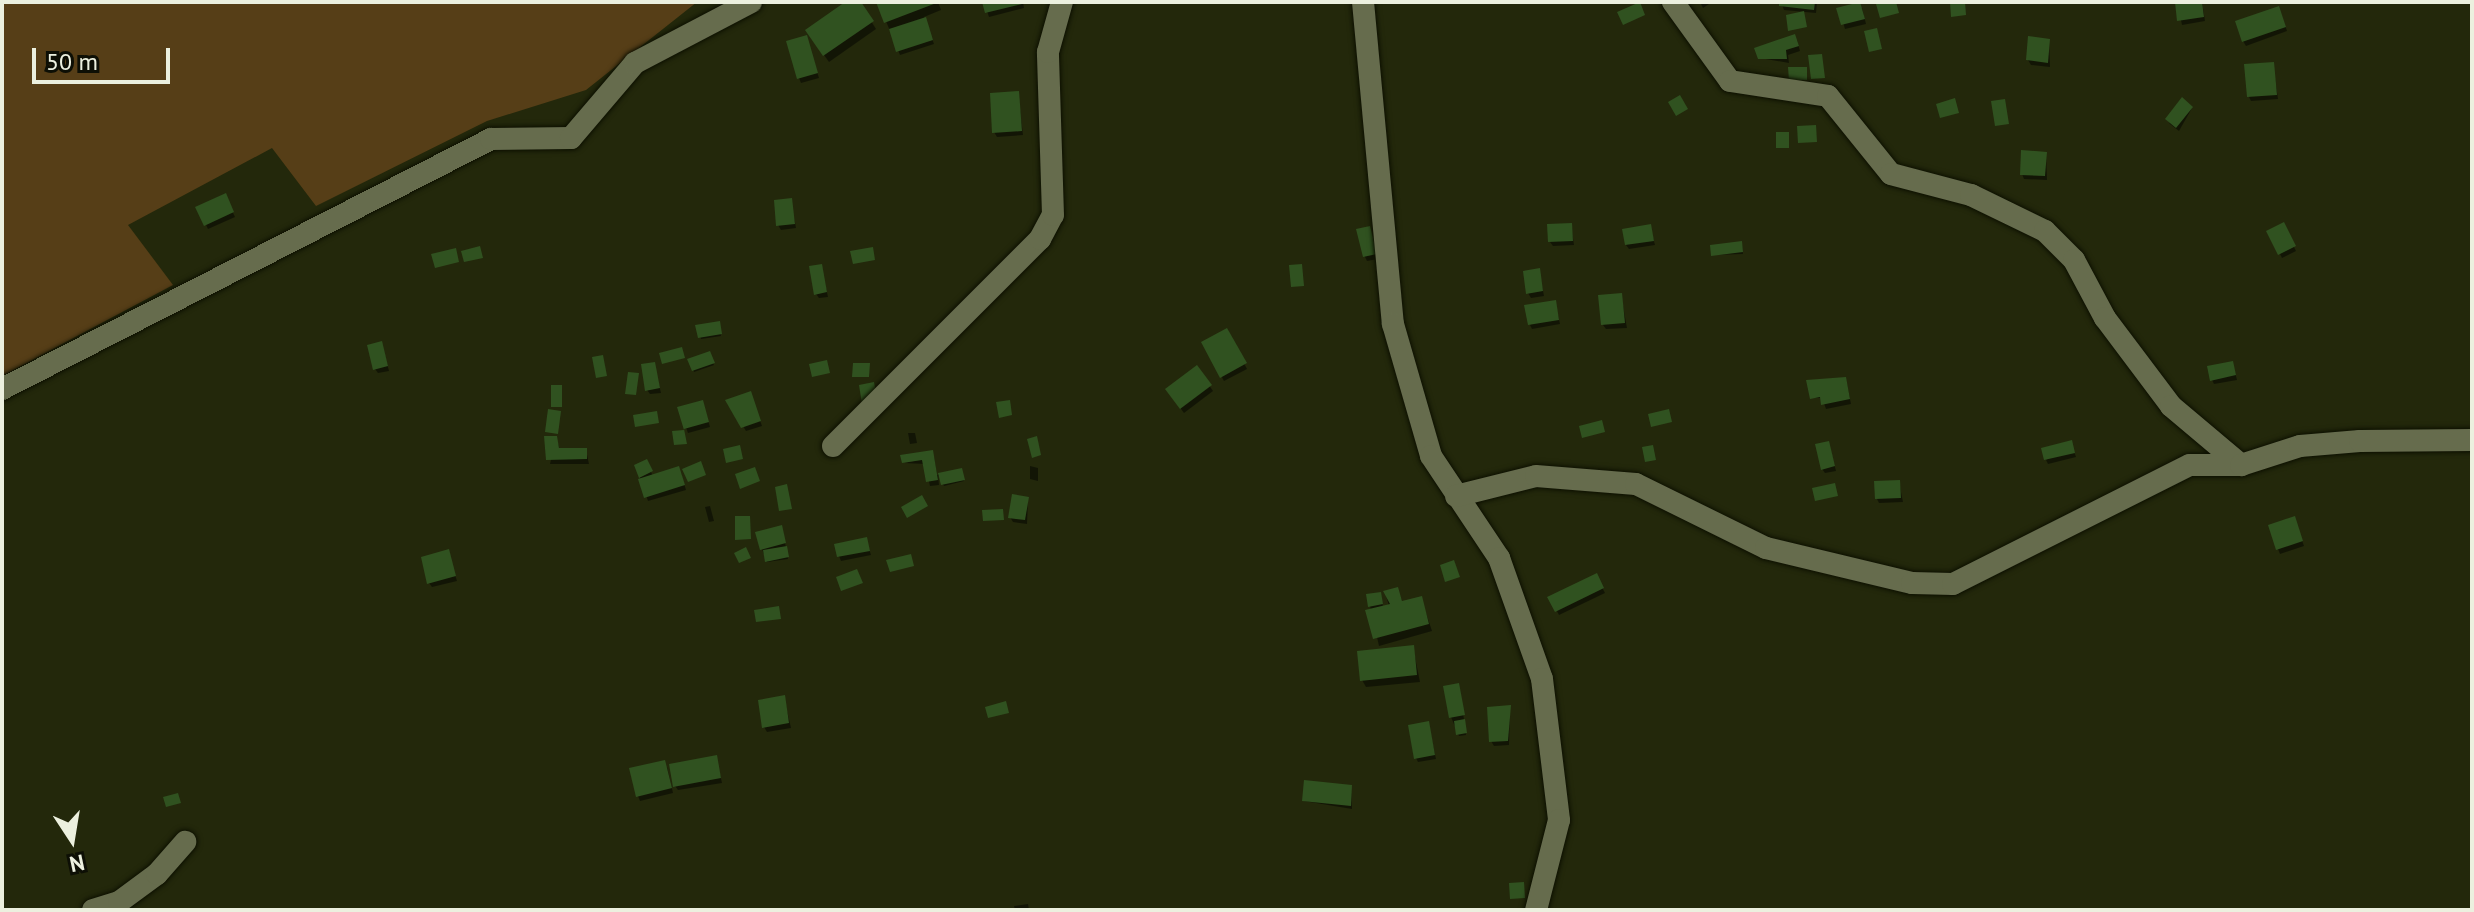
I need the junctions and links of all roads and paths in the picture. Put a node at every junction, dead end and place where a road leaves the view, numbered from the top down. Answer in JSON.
{"nodes":[{"id":1,"x":751,"y":2,"type":"edge"},
{"id":2,"x":1062,"y":2,"type":"edge"},
{"id":3,"x":1363,"y":2,"type":"edge"},
{"id":4,"x":1673,"y":2,"type":"edge"},
{"id":5,"x":2,"y":389,"type":"edge"},
{"id":6,"x":2472,"y":440,"type":"edge"},
{"id":7,"x":833,"y":446,"type":"dead end"},
{"id":8,"x":2241,"y":465,"type":"junction"},
{"id":9,"x":1456,"y":496,"type":"junction"},
{"id":10,"x":185,"y":842,"type":"dead end"},
{"id":11,"x":93,"y":910,"type":"edge"},
{"id":12,"x":1536,"y":910,"type":"edge"}],
"edges":[{"from":1,"to":5,"type":"street"},
{"from":2,"to":7,"type":"street"},
{"from":3,"to":9,"type":"street"},
{"from":4,"to":8,"type":"street"},
{"from":6,"to":8,"type":"street"},
{"from":8,"to":9,"type":"street"},
{"from":9,"to":12,"type":"street"},
{"from":10,"to":11,"type":"street"}]}
